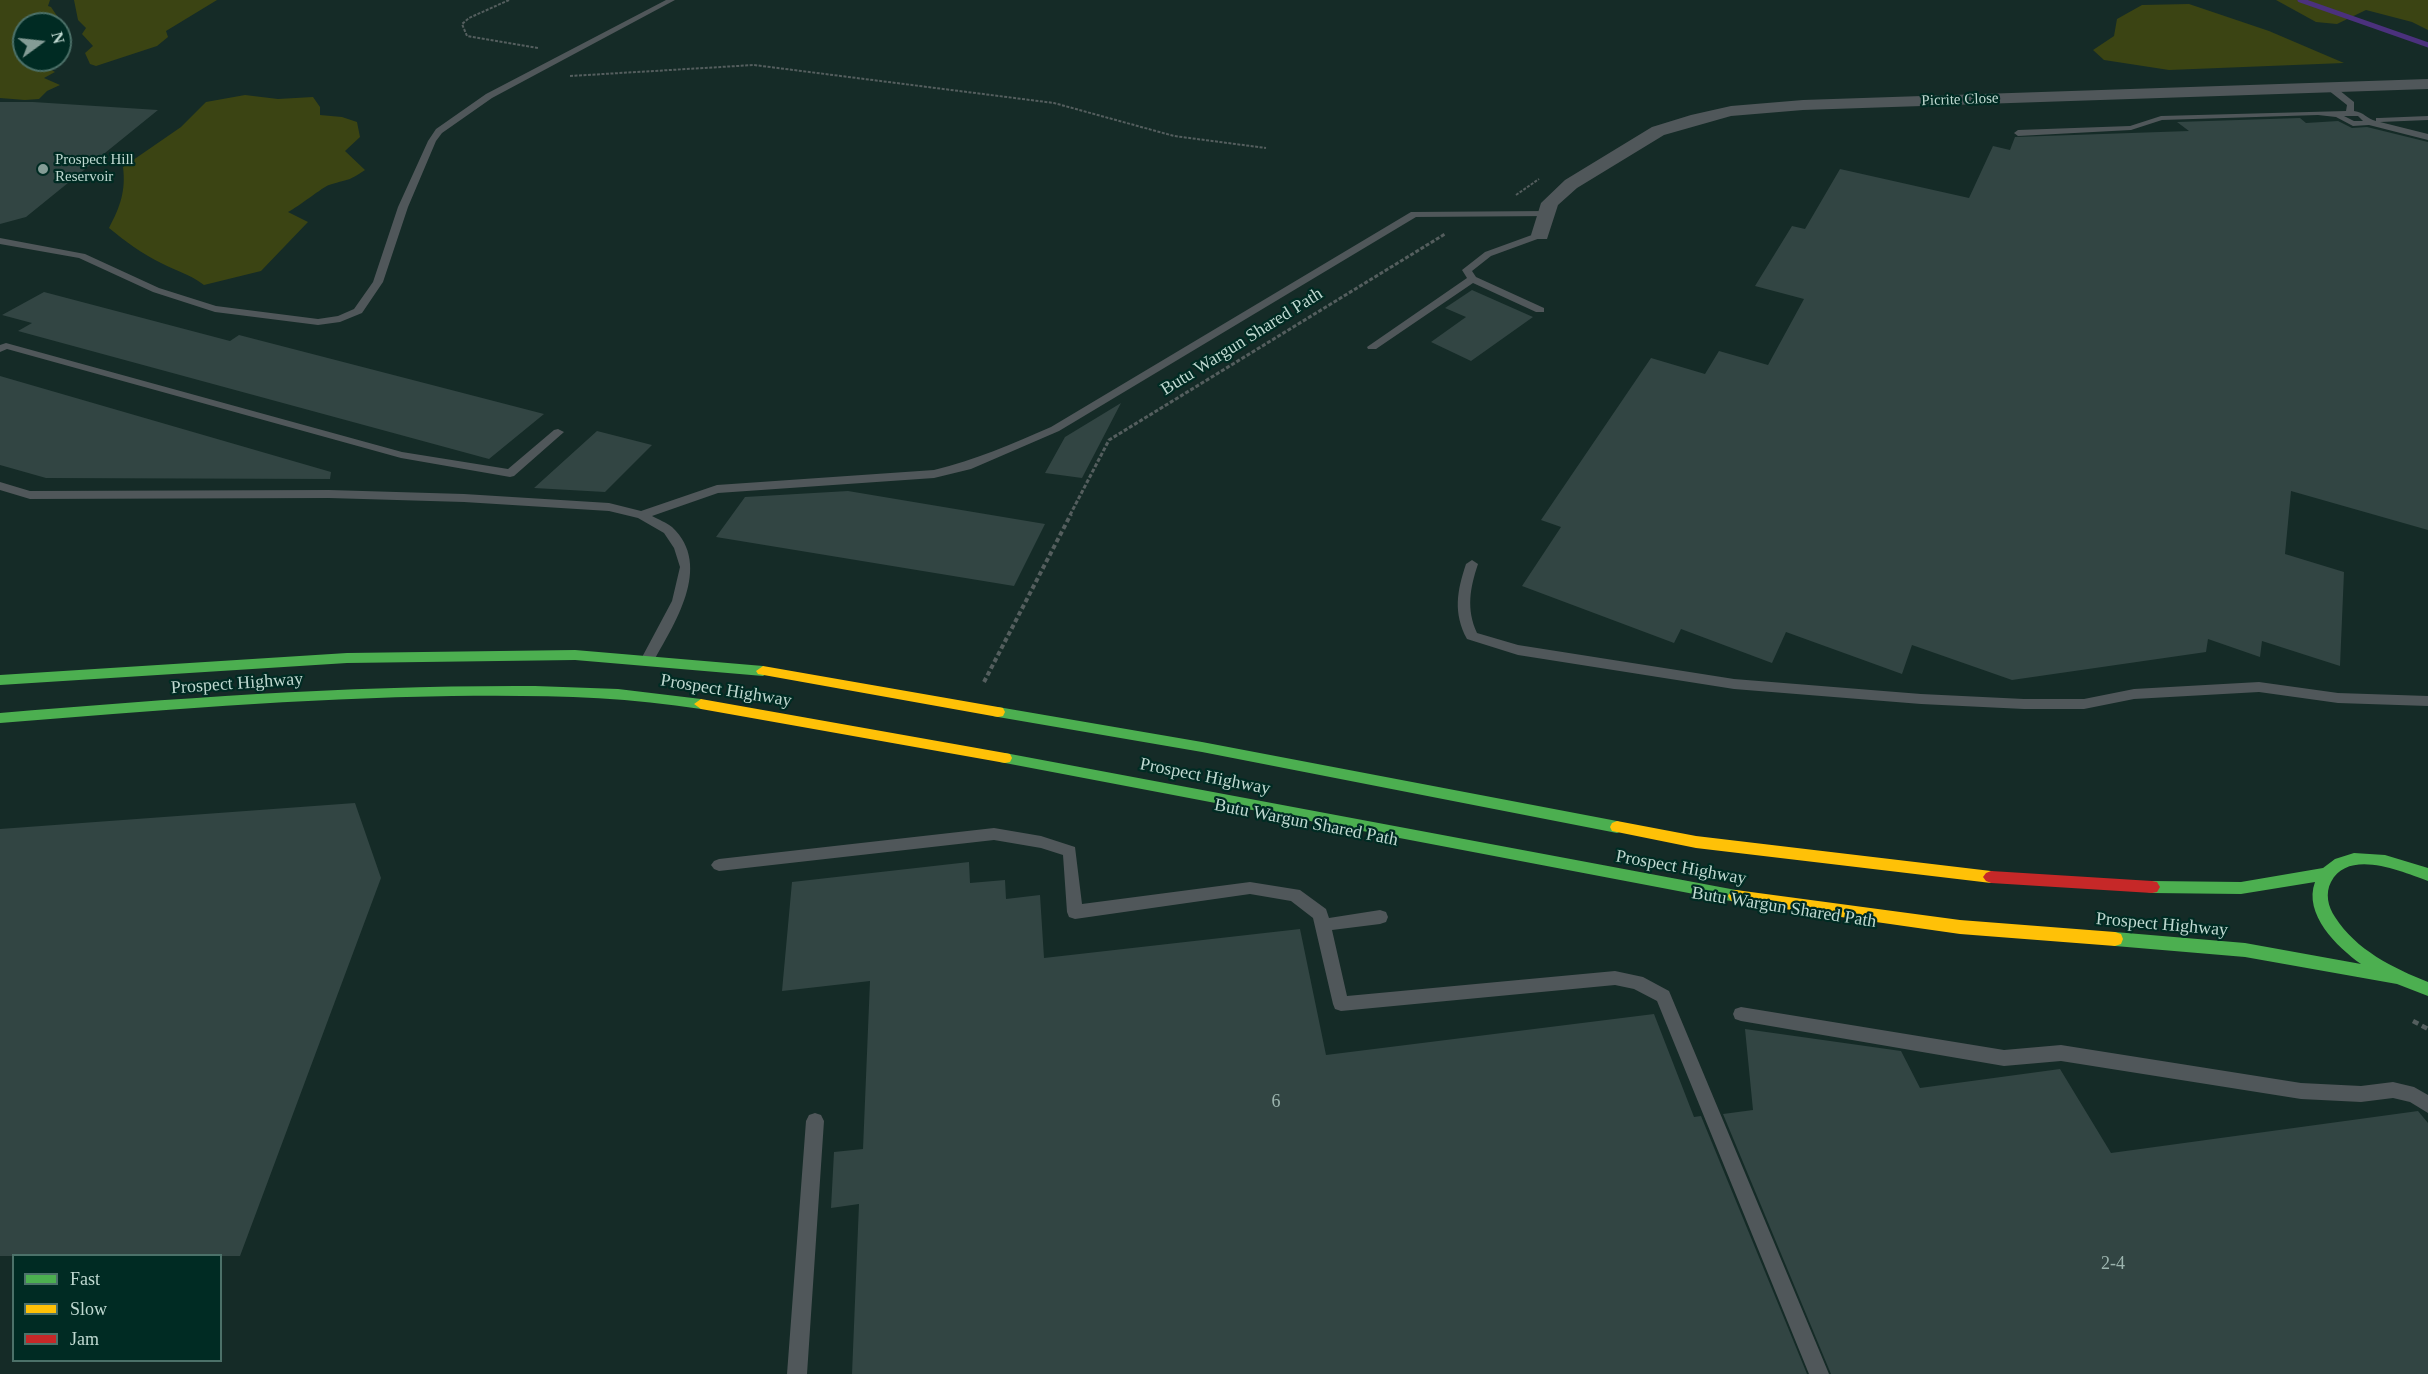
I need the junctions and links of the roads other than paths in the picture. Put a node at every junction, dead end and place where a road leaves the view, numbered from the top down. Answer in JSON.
{"nodes":[{"id":1,"x":671,"y":0,"type":"edge"},
{"id":2,"x":2428,"y":84,"type":"edge"},
{"id":3,"x":2331,"y":88,"type":"junction"},
{"id":4,"x":2350,"y":112,"type":"junction"},
{"id":5,"x":2338,"y":115,"type":"junction"},
{"id":6,"x":2428,"y":118,"type":"edge"},
{"id":7,"x":2368,"y":121,"type":"junction"},
{"id":8,"x":2018,"y":133,"type":"dead end"},
{"id":9,"x":2428,"y":137,"type":"edge"},
{"id":10,"x":1546,"y":214,"type":"junction"},
{"id":11,"x":1540,"y":235,"type":"joint"},
{"id":12,"x":0,"y":241,"type":"edge"},
{"id":13,"x":1472,"y":279,"type":"junction"},
{"id":14,"x":1540,"y":310,"type":"dead end"},
{"id":15,"x":1372,"y":347,"type":"dead end"},
{"id":16,"x":0,"y":350,"type":"edge"},
{"id":17,"x":558,"y":432,"type":"dead end"},
{"id":18,"x":0,"y":486,"type":"edge"},
{"id":19,"x":642,"y":515,"type":"junction"},
{"id":20,"x":1472,"y":564,"type":"dead end"},
{"id":21,"x":647,"y":660,"type":"junction"},
{"id":22,"x":0,"y":680,"type":"edge"},
{"id":23,"x":2428,"y":701,"type":"edge"},
{"id":24,"x":0,"y":718,"type":"edge"},
{"id":25,"x":719,"y":865,"type":"dead end"},
{"id":26,"x":2411,"y":869,"type":"junction"},
{"id":27,"x":2428,"y":870,"type":"edge"},
{"id":28,"x":2325,"y":874,"type":"junction"},
{"id":29,"x":2428,"y":875,"type":"edge"},
{"id":30,"x":1380,"y":917,"type":"dead end"},
{"id":31,"x":1323,"y":925,"type":"junction"},
{"id":32,"x":2414,"y":993,"type":"edge"},
{"id":33,"x":1741,"y":1014,"type":"dead end"},
{"id":34,"x":2428,"y":1105,"type":"edge"},
{"id":35,"x":815,"y":1121,"type":"dead end"},
{"id":36,"x":797,"y":1374,"type":"edge"},
{"id":37,"x":1819,"y":1374,"type":"edge"}],
"edges":[{"from":1,"to":12,"type":"lane"},
{"from":2,"to":3,"type":"street","name":"Picrite Close"},
{"from":3,"to":4,"type":"lane"},
{"from":3,"to":10,"type":"street","name":"Picrite Close"},
{"from":4,"to":5,"type":"lane"},
{"from":4,"to":7,"type":"lane"},
{"from":5,"to":7,"type":"lane"},
{"from":5,"to":8,"type":"lane"},
{"from":6,"to":7,"type":"lane"},
{"from":7,"to":9,"type":"lane"},
{"from":10,"to":11,"type":"street","name":"Picrite Close"},
{"from":10,"to":19,"type":"lane"},
{"from":11,"to":13,"type":"lane"},
{"from":13,"to":14,"type":"lane"},
{"from":13,"to":15,"type":"lane"},
{"from":16,"to":17,"type":"lane"},
{"from":18,"to":19,"type":"lane"},
{"from":19,"to":21,"type":"lane"},
{"from":20,"to":23,"type":"lane"},
{"from":21,"to":22,"type":"main road","name":"Prospect Highway"},
{"from":21,"to":28,"type":"main road","name":"Prospect Highway"},
{"from":24,"to":32,"type":"main road","name":"Prospect Highway"},
{"from":25,"to":31,"type":"lane"},
{"from":26,"to":27,"type":"main road"},
{"from":26,"to":28,"type":"main road","name":"Prospect Highway"},
{"from":26,"to":29,"type":"main road"},
{"from":28,"to":32,"type":"main road"},
{"from":30,"to":31,"type":"lane"},
{"from":31,"to":37,"type":"lane"},
{"from":33,"to":34,"type":"lane"},
{"from":35,"to":36,"type":"lane"}]}
